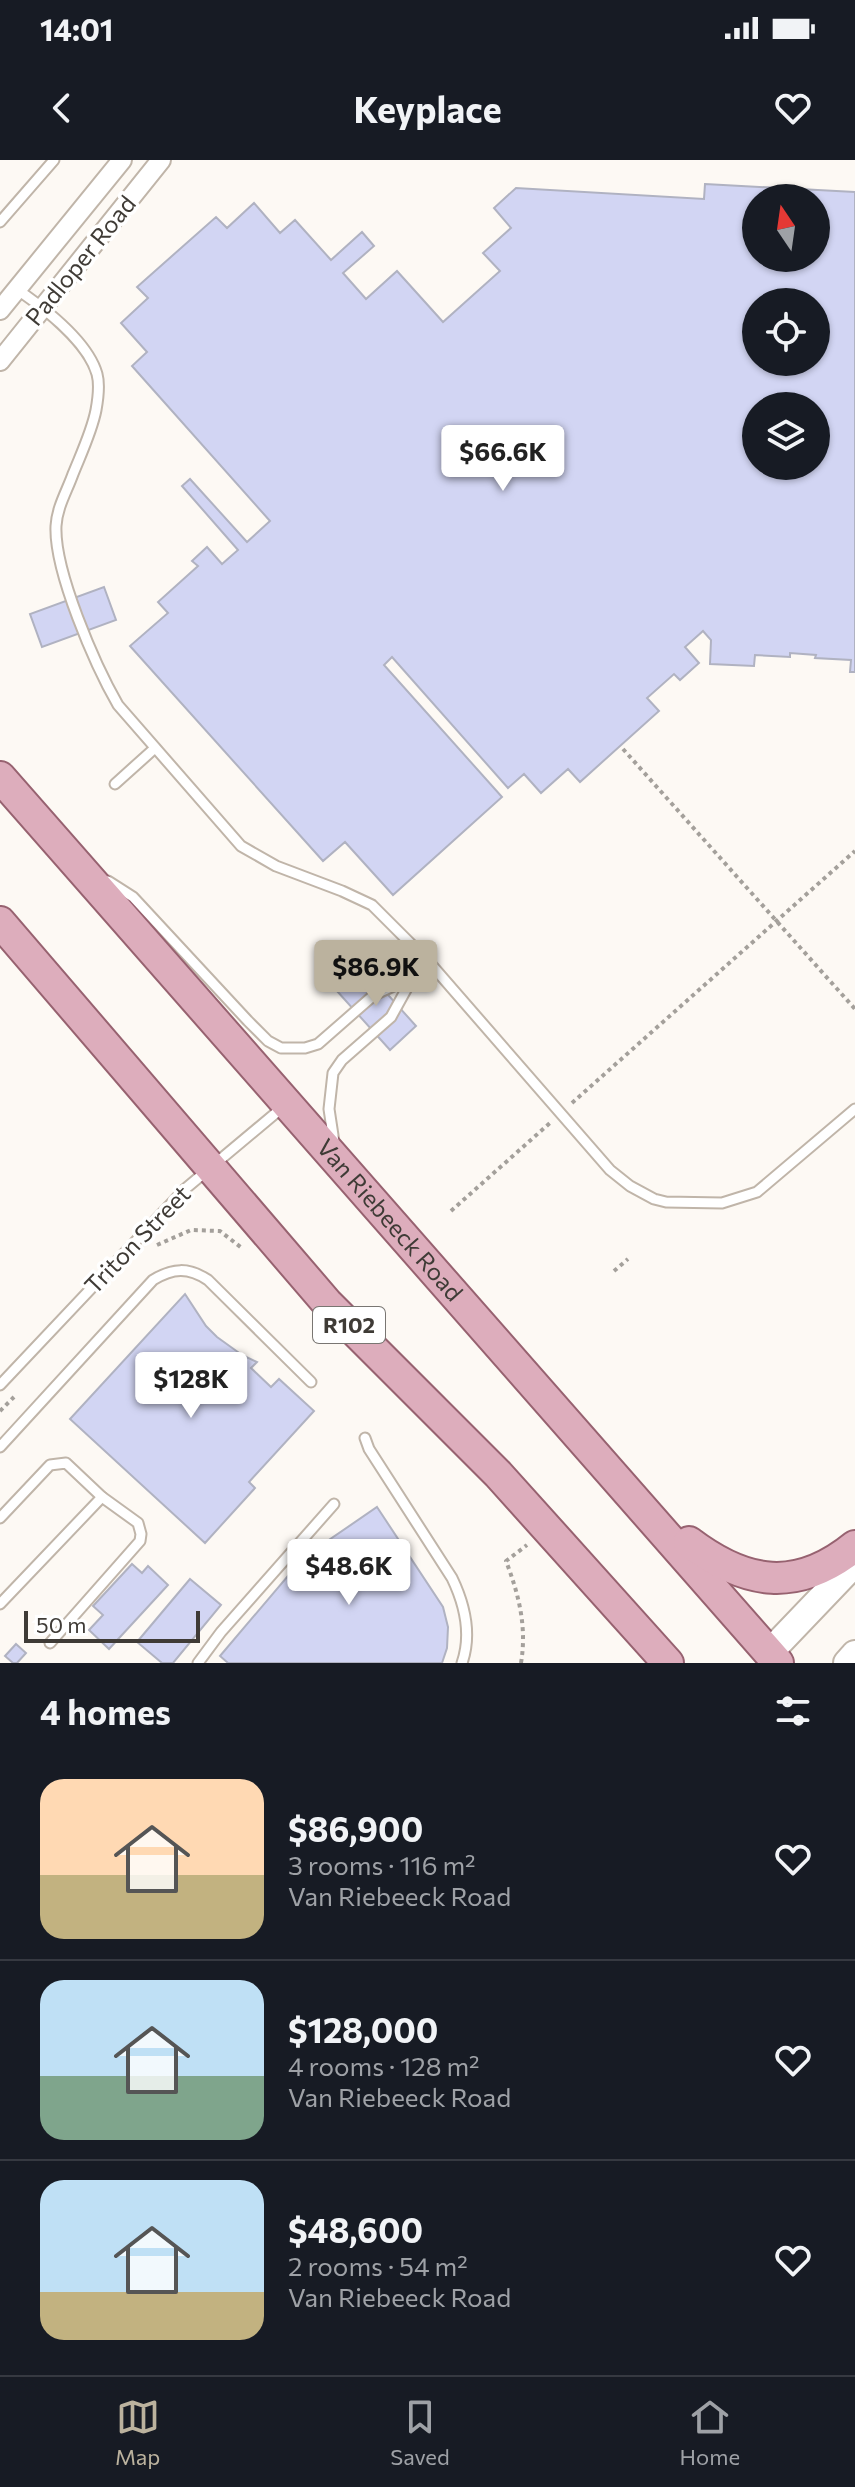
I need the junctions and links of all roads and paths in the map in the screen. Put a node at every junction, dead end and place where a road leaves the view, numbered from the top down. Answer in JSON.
{"nodes":[{"id":1,"x":54,"y":160,"type":"edge"},
{"id":2,"x":122,"y":160,"type":"edge"},
{"id":3,"x":161,"y":160,"type":"edge"},
{"id":4,"x":0,"y":222,"type":"edge"},
{"id":5,"x":18,"y":290,"type":"junction"},
{"id":6,"x":44,"y":308,"type":"junction"},
{"id":7,"x":0,"y":310,"type":"edge"},
{"id":8,"x":0,"y":361,"type":"edge"},
{"id":9,"x":155,"y":748,"type":"junction"},
{"id":10,"x":623,"y":749,"type":"dead end"},
{"id":11,"x":0,"y":777,"type":"edge"},
{"id":12,"x":115,"y":784,"type":"dead end"},
{"id":13,"x":855,"y":851,"type":"edge"},
{"id":14,"x":70,"y":857,"type":"junction"},
{"id":15,"x":777,"y":921,"type":"junction"},
{"id":16,"x":0,"y":922,"type":"edge"},
{"id":17,"x":855,"y":1009,"type":"edge"},
{"id":18,"x":286,"y":1105,"type":"junction"},
{"id":19,"x":855,"y":1109,"type":"edge"},
{"id":20,"x":561,"y":1113,"type":"junction"},
{"id":21,"x":340,"y":1165,"type":"junction"},
{"id":22,"x":211,"y":1167,"type":"junction"},
{"id":23,"x":451,"y":1211,"type":"dead end"},
{"id":24,"x":244,"y":1250,"type":"dead end"},
{"id":25,"x":149,"y":1253,"type":"dead end"},
{"id":26,"x":628,"y":1259,"type":"dead end"},
{"id":27,"x":614,"y":1271,"type":"dead end"},
{"id":28,"x":311,"y":1382,"type":"dead end"},
{"id":29,"x":0,"y":1385,"type":"edge"},
{"id":30,"x":19,"y":1392,"type":"dead end"},
{"id":31,"x":0,"y":1411,"type":"edge"},
{"id":32,"x":365,"y":1438,"type":"dead end"},
{"id":33,"x":0,"y":1447,"type":"edge"},
{"id":34,"x":102,"y":1497,"type":"junction"},
{"id":35,"x":636,"y":1503,"type":"junction"},
{"id":36,"x":334,"y":1504,"type":"dead end"},
{"id":37,"x":0,"y":1518,"type":"edge"},
{"id":38,"x":855,"y":1546,"type":"edge"},
{"id":39,"x":536,"y":1555,"type":"dead end"},
{"id":40,"x":855,"y":1563,"type":"edge"},
{"id":41,"x":0,"y":1604,"type":"edge"},
{"id":42,"x":50,"y":1643,"type":"dead end"},
{"id":43,"x":855,"y":1654,"type":"edge"},
{"id":44,"x":769,"y":1660,"type":"edge"},
{"id":45,"x":198,"y":1663,"type":"edge"},
{"id":46,"x":462,"y":1663,"type":"edge"},
{"id":47,"x":521,"y":1663,"type":"edge"},
{"id":48,"x":668,"y":1663,"type":"edge"},
{"id":49,"x":847,"y":1663,"type":"edge"}],
"edges":[{"from":1,"to":4,"type":"lane"},
{"from":2,"to":5,"type":"street","name":"Padloper Road"},
{"from":3,"to":6,"type":"street","name":"Padloper Road"},
{"from":5,"to":6,"type":"lane"},
{"from":5,"to":7,"type":"street","name":"Padloper Road"},
{"from":6,"to":8,"type":"street","name":"Padloper Road"},
{"from":6,"to":9,"type":"lane"},
{"from":9,"to":12,"type":"lane"},
{"from":9,"to":20,"type":"lane"},
{"from":10,"to":15,"type":"path"},
{"from":11,"to":14,"type":"main road","name":"Van Riebeeck Road"},
{"from":13,"to":15,"type":"path"},
{"from":14,"to":18,"type":"main road","name":"Van Riebeeck Road"},
{"from":14,"to":21,"type":"lane"},
{"from":15,"to":17,"type":"path"},
{"from":15,"to":20,"type":"path"},
{"from":16,"to":22,"type":"main road","number":"R102"},
{"from":18,"to":21,"type":"main road","name":"Van Riebeeck Road"},
{"from":18,"to":22,"type":"lane","name":"Triton Street"},
{"from":19,"to":20,"type":"lane"},
{"from":20,"to":23,"type":"path"},
{"from":21,"to":35,"type":"main road","name":"Van Riebeeck Road"},
{"from":22,"to":29,"type":"lane","name":"Triton Street"},
{"from":22,"to":48,"type":"main road","number":"R102"},
{"from":24,"to":25,"type":"path"},
{"from":26,"to":27,"type":"path"},
{"from":28,"to":33,"type":"lane"},
{"from":30,"to":31,"type":"path"},
{"from":32,"to":46,"type":"lane"},
{"from":34,"to":37,"type":"lane"},
{"from":34,"to":41,"type":"lane"},
{"from":34,"to":42,"type":"lane"},
{"from":35,"to":38,"type":"main road"},
{"from":35,"to":44,"type":"main road","name":"Van Riebeeck Road"},
{"from":36,"to":45,"type":"lane"},
{"from":39,"to":47,"type":"path"},
{"from":40,"to":44,"type":"main road"},
{"from":43,"to":49,"type":"main road"}]}
